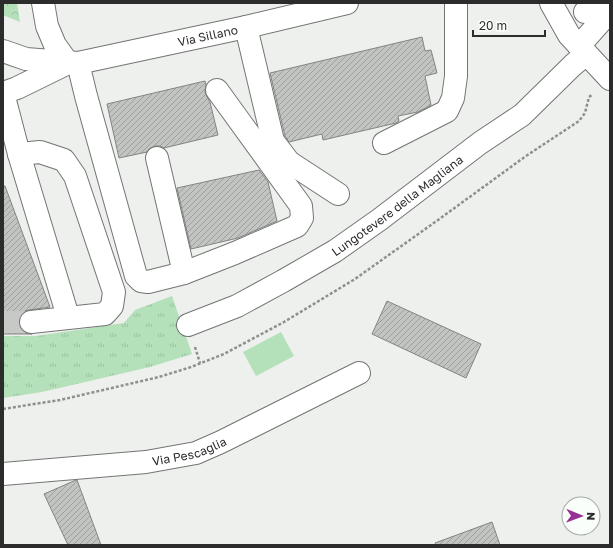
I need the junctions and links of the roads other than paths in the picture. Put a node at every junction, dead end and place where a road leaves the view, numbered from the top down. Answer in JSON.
{"nodes":[{"id":1,"x":43,"y":3,"type":"edge"},
{"id":2,"x":347,"y":3,"type":"edge"},
{"id":3,"x":456,"y":3,"type":"edge"},
{"id":4,"x":551,"y":3,"type":"edge"},
{"id":5,"x":610,"y":11,"type":"edge"},
{"id":6,"x":246,"y":27,"type":"junction"},
{"id":7,"x":3,"y":50,"type":"edge"},
{"id":8,"x":596,"y":61,"type":"edge"},
{"id":9,"x":73,"y":63,"type":"junction"},
{"id":10,"x":216,"y":90,"type":"dead end"},
{"id":11,"x":3,"y":93,"type":"edge"},
{"id":12,"x":384,"y":143,"type":"dead end"},
{"id":13,"x":20,"y":154,"type":"junction"},
{"id":14,"x":157,"y":158,"type":"dead end"},
{"id":15,"x":338,"y":194,"type":"dead end"},
{"id":16,"x":184,"y":273,"type":"junction"},
{"id":17,"x":66,"y":318,"type":"junction"},
{"id":18,"x":31,"y":322,"type":"tunnel mouth"},
{"id":19,"x":188,"y":324,"type":"dead end"},
{"id":20,"x":359,"y":373,"type":"dead end"},
{"id":21,"x":3,"y":474,"type":"edge"}],
"edges":[{"from":1,"to":9,"type":"street"},
{"from":2,"to":6,"type":"street","name":"Via Sillano"},
{"from":3,"to":12,"type":"street"},
{"from":4,"to":8,"type":"street"},
{"from":5,"to":8,"type":"street","name":"Lungotevere della Magliana"},
{"from":6,"to":9,"type":"street","name":"Via Sillano"},
{"from":6,"to":15,"type":"street"},
{"from":7,"to":9,"type":"street","name":"Via Sillano"},
{"from":8,"to":19,"type":"street","name":"Lungotevere della Magliana"},
{"from":9,"to":11,"type":"street","name":"Via Sillano"},
{"from":9,"to":16,"type":"street"},
{"from":10,"to":16,"type":"street"},
{"from":11,"to":13,"type":"street"},
{"from":13,"to":17,"type":"street"},
{"from":13,"to":17,"type":"street"},
{"from":14,"to":16,"type":"street"},
{"from":17,"to":18,"type":"street"},
{"from":20,"to":21,"type":"street","name":"Via Pescaglia"}]}
